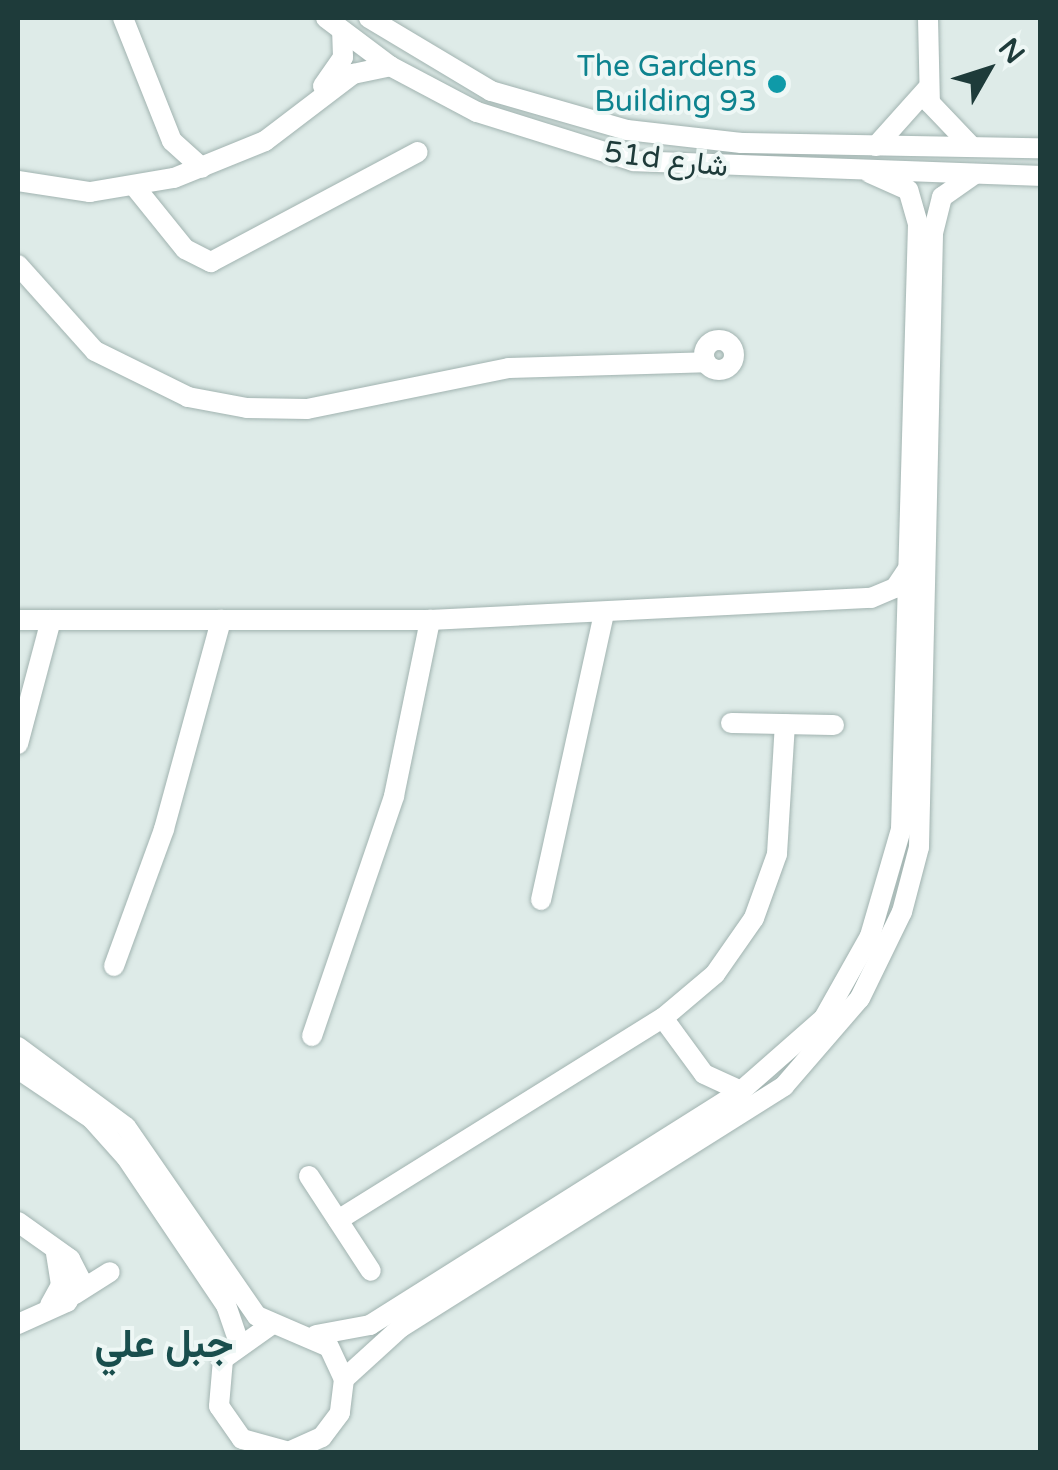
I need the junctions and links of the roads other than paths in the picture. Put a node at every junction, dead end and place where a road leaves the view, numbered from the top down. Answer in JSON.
{"nodes":[{"id":1,"x":124,"y":18,"type":"edge"},
{"id":2,"x":369,"y":18,"type":"edge"},
{"id":3,"x":928,"y":18,"type":"edge"},
{"id":4,"x":334,"y":24,"type":"edge"},
{"id":5,"x":390,"y":66,"type":"junction"},
{"id":6,"x":927,"y":89,"type":"junction"},
{"id":7,"x":172,"y":141,"type":"junction"},
{"id":8,"x":253,"y":144,"type":"junction"},
{"id":9,"x":876,"y":146,"type":"junction"},
{"id":10,"x":973,"y":147,"type":"junction"},
{"id":11,"x":1040,"y":148,"type":"edge"},
{"id":12,"x":418,"y":152,"type":"dead end"},
{"id":13,"x":202,"y":168,"type":"junction"},
{"id":14,"x":870,"y":173,"type":"junction"},
{"id":15,"x":974,"y":175,"type":"junction"},
{"id":16,"x":1040,"y":176,"type":"edge"},
{"id":17,"x":170,"y":179,"type":"junction"},
{"id":18,"x":18,"y":182,"type":"edge"},
{"id":19,"x":135,"y":187,"type":"junction"},
{"id":20,"x":44,"y":192,"type":"junction"},
{"id":21,"x":18,"y":204,"type":"edge"},
{"id":22,"x":166,"y":219,"type":"junction"},
{"id":23,"x":18,"y":264,"type":"edge"},
{"id":24,"x":706,"y":362,"type":"dead end"},
{"id":25,"x":910,"y":564,"type":"junction"},
{"id":26,"x":870,"y":598,"type":"junction"},
{"id":27,"x":604,"y":613,"type":"junction"},
{"id":28,"x":18,"y":620,"type":"edge"},
{"id":29,"x":51,"y":620,"type":"junction"},
{"id":30,"x":221,"y":620,"type":"junction"},
{"id":31,"x":430,"y":620,"type":"junction"},
{"id":32,"x":908,"y":636,"type":"junction"},
{"id":33,"x":732,"y":723,"type":"dead end"},
{"id":34,"x":784,"y":724,"type":"junction"},
{"id":35,"x":834,"y":726,"type":"dead end"},
{"id":36,"x":18,"y":744,"type":"edge"},
{"id":37,"x":541,"y":900,"type":"dead end"},
{"id":38,"x":114,"y":966,"type":"dead end"},
{"id":39,"x":663,"y":1018,"type":"junction"},
{"id":40,"x":312,"y":1036,"type":"dead end"},
{"id":41,"x":18,"y":1047,"type":"edge"},
{"id":42,"x":18,"y":1069,"type":"edge"},
{"id":43,"x":704,"y":1074,"type":"junction"},
{"id":44,"x":741,"y":1090,"type":"junction"},
{"id":45,"x":701,"y":1117,"type":"junction"},
{"id":46,"x":309,"y":1176,"type":"dead end"},
{"id":47,"x":338,"y":1220,"type":"junction"},
{"id":48,"x":18,"y":1222,"type":"edge"},
{"id":49,"x":56,"y":1253,"type":"junction"},
{"id":50,"x":371,"y":1271,"type":"dead end"},
{"id":51,"x":110,"y":1272,"type":"dead end"},
{"id":52,"x":76,"y":1294,"type":"junction"},
{"id":53,"x":50,"y":1305,"type":"junction"},
{"id":54,"x":18,"y":1324,"type":"edge"},
{"id":55,"x":271,"y":1325,"type":"junction"},
{"id":56,"x":316,"y":1335,"type":"junction"},
{"id":57,"x":238,"y":1340,"type":"junction"},
{"id":58,"x":344,"y":1378,"type":"junction"},
{"id":59,"x":331,"y":1428,"type":"junction"},
{"id":60,"x":289,"y":1452,"type":"edge"},
{"id":61,"x":336,"y":1452,"type":"edge"}],
"edges":[{"from":1,"to":7,"type":"street"},
{"from":2,"to":9,"type":"street","name":"51d شارع"},
{"from":3,"to":6,"type":"street"},
{"from":4,"to":5,"type":"street","name":"51d شارع"},
{"from":4,"to":8,"type":"street"},
{"from":5,"to":8,"type":"street"},
{"from":5,"to":14,"type":"street","name":"51d شارع"},
{"from":6,"to":9,"type":"street"},
{"from":6,"to":10,"type":"street"},
{"from":7,"to":13,"type":"street"},
{"from":7,"to":17,"type":"street"},
{"from":8,"to":13,"type":"street"},
{"from":9,"to":10,"type":"street","name":"51d شارع"},
{"from":10,"to":11,"type":"street","name":"51d شارع"},
{"from":12,"to":22,"type":"street"},
{"from":13,"to":17,"type":"street"},
{"from":14,"to":15,"type":"street","name":"51d شارع"},
{"from":14,"to":25,"type":"street"},
{"from":15,"to":16,"type":"street","name":"51d شارع"},
{"from":15,"to":58,"type":"street"},
{"from":17,"to":19,"type":"street"},
{"from":17,"to":22,"type":"street"},
{"from":18,"to":20,"type":"street"},
{"from":19,"to":20,"type":"street"},
{"from":19,"to":22,"type":"street"},
{"from":20,"to":21,"type":"street"},
{"from":23,"to":24,"type":"street"},
{"from":25,"to":26,"type":"street"},
{"from":25,"to":32,"type":"street"},
{"from":26,"to":27,"type":"street"},
{"from":26,"to":32,"type":"street"},
{"from":27,"to":31,"type":"street"},
{"from":27,"to":37,"type":"street"},
{"from":28,"to":29,"type":"street"},
{"from":29,"to":30,"type":"street"},
{"from":29,"to":36,"type":"street"},
{"from":30,"to":31,"type":"street"},
{"from":30,"to":38,"type":"street"},
{"from":31,"to":40,"type":"street"},
{"from":32,"to":44,"type":"street"},
{"from":33,"to":34,"type":"street"},
{"from":34,"to":35,"type":"street"},
{"from":34,"to":39,"type":"street"},
{"from":39,"to":43,"type":"street"},
{"from":39,"to":47,"type":"street"},
{"from":41,"to":55,"type":"street"},
{"from":42,"to":57,"type":"street"},
{"from":43,"to":44,"type":"street"},
{"from":43,"to":45,"type":"street"},
{"from":44,"to":45,"type":"street"},
{"from":45,"to":56,"type":"street"},
{"from":46,"to":47,"type":"street"},
{"from":47,"to":50,"type":"street"},
{"from":48,"to":49,"type":"street"},
{"from":49,"to":52,"type":"street"},
{"from":49,"to":53,"type":"street"},
{"from":51,"to":52,"type":"street"},
{"from":52,"to":53,"type":"street"},
{"from":53,"to":54,"type":"street"},
{"from":55,"to":56,"type":"street"},
{"from":55,"to":57,"type":"street"},
{"from":56,"to":58,"type":"street"},
{"from":57,"to":60,"type":"street"},
{"from":58,"to":59,"type":"street"},
{"from":59,"to":60,"type":"street"},
{"from":59,"to":61,"type":"street"}]}
